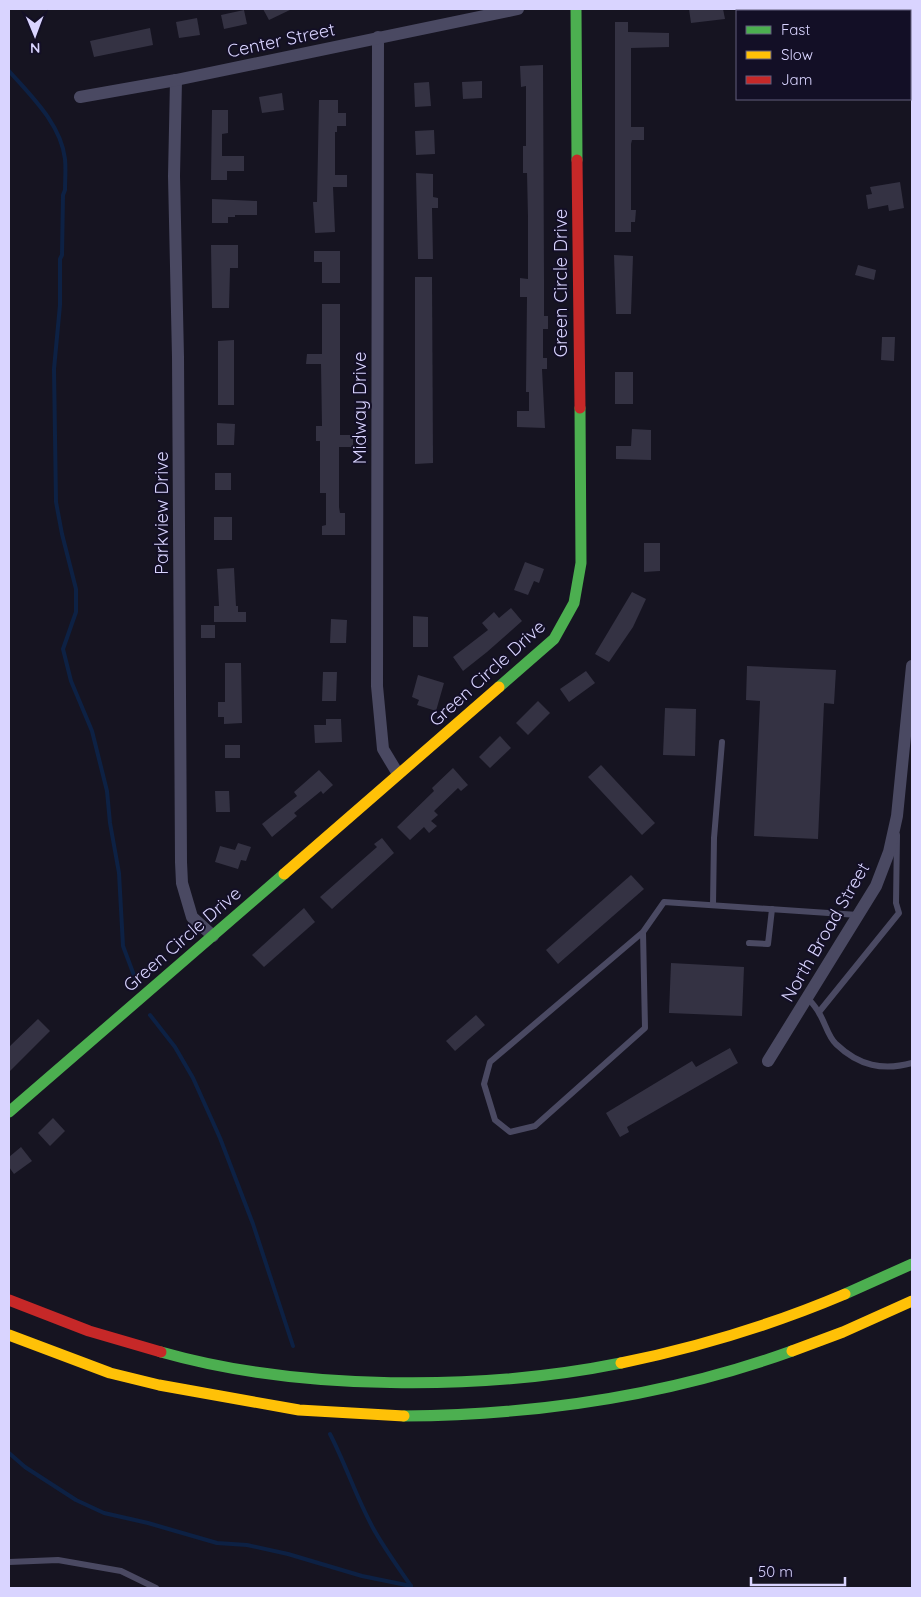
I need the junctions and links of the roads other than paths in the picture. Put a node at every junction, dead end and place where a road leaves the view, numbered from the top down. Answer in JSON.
{"nodes":[{"id":1,"x":518,"y":9,"type":"edge"},
{"id":2,"x":576,"y":9,"type":"edge"},
{"id":3,"x":378,"y":37,"type":"junction"},
{"id":4,"x":176,"y":80,"type":"junction"},
{"id":5,"x":80,"y":97,"type":"dead end"},
{"id":6,"x":912,"y":666,"type":"edge"},
{"id":7,"x":722,"y":742,"type":"dead end"},
{"id":8,"x":398,"y":774,"type":"junction"},
{"id":9,"x":897,"y":816,"type":"junction"},
{"id":10,"x":714,"y":906,"type":"junction"},
{"id":11,"x":772,"y":909,"type":"junction"},
{"id":12,"x":858,"y":915,"type":"junction"},
{"id":13,"x":643,"y":932,"type":"junction"},
{"id":14,"x":213,"y":936,"type":"junction"},
{"id":15,"x":749,"y":943,"type":"dead end"},
{"id":16,"x":807,"y":997,"type":"junction"},
{"id":17,"x":819,"y":1012,"type":"junction"},
{"id":18,"x":768,"y":1061,"type":"dead end"},
{"id":19,"x":912,"y":1063,"type":"edge"},
{"id":20,"x":9,"y":1112,"type":"edge"},
{"id":21,"x":912,"y":1264,"type":"edge"},
{"id":22,"x":9,"y":1300,"type":"edge"},
{"id":23,"x":912,"y":1301,"type":"edge"},
{"id":24,"x":9,"y":1335,"type":"edge"},
{"id":25,"x":9,"y":1562,"type":"edge"},
{"id":26,"x":156,"y":1588,"type":"edge"}],
"edges":[{"from":1,"to":3,"type":"street","name":"Center Street"},
{"from":2,"to":8,"type":"main road","name":"Green Circle Drive"},
{"from":3,"to":4,"type":"street","name":"Center Street"},
{"from":3,"to":8,"type":"street","name":"Midway Drive"},
{"from":4,"to":5,"type":"street","name":"Center Street"},
{"from":4,"to":14,"type":"street","name":"Parkview Drive"},
{"from":6,"to":9,"type":"street","name":"North Broad Street"},
{"from":7,"to":10,"type":"lane"},
{"from":8,"to":14,"type":"main road","name":"Green Circle Drive"},
{"from":9,"to":12,"type":"street","name":"North Broad Street"},
{"from":9,"to":17,"type":"lane"},
{"from":10,"to":11,"type":"lane"},
{"from":10,"to":13,"type":"lane"},
{"from":11,"to":12,"type":"lane"},
{"from":11,"to":15,"type":"lane"},
{"from":12,"to":16,"type":"street","name":"North Broad Street"},
{"from":13,"to":13,"type":"lane"},
{"from":14,"to":20,"type":"main road","name":"Green Circle Drive"},
{"from":16,"to":17,"type":"lane"},
{"from":16,"to":18,"type":"street","name":"North Broad Street"},
{"from":17,"to":19,"type":"lane"},
{"from":21,"to":22,"type":"main road"},
{"from":23,"to":24,"type":"main road"},
{"from":25,"to":26,"type":"lane"}]}
